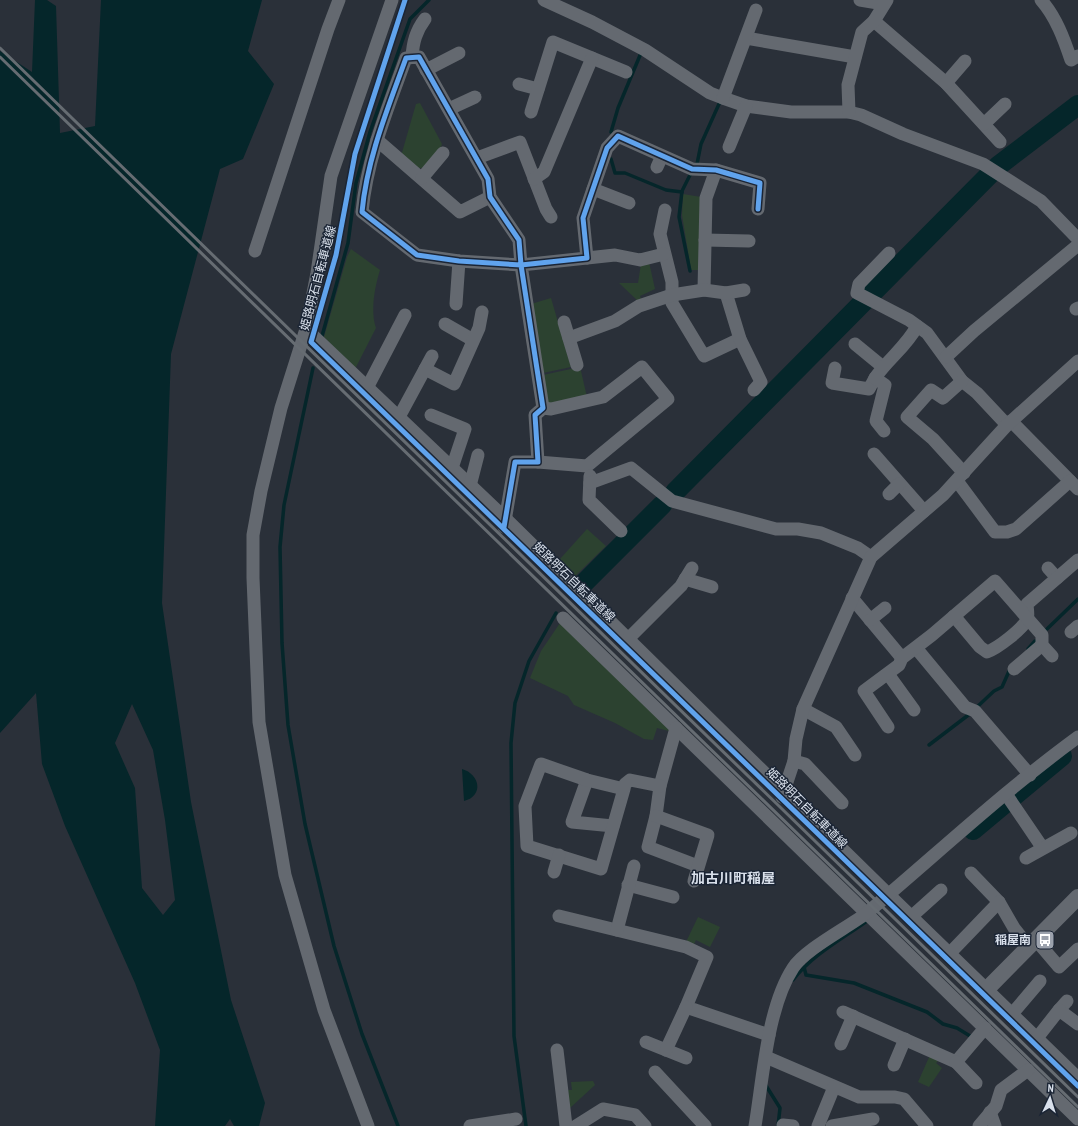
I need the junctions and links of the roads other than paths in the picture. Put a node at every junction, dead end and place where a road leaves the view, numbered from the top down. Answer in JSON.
{"nodes":[{"id":1,"x":339,"y":0,"type":"edge"},
{"id":2,"x":392,"y":0,"type":"edge"},
{"id":3,"x":544,"y":0,"type":"edge"},
{"id":4,"x":860,"y":0,"type":"edge"},
{"id":5,"x":1041,"y":0,"type":"edge"},
{"id":6,"x":886,"y":2,"type":"edge"},
{"id":7,"x":756,"y":10,"type":"dead end"},
{"id":8,"x":426,"y":18,"type":"dead end"},
{"id":9,"x":874,"y":21,"type":"junction"},
{"id":10,"x":746,"y":38,"type":"junction"},
{"id":11,"x":458,"y":53,"type":"dead end"},
{"id":12,"x":412,"y":57,"type":"junction"},
{"id":13,"x":855,"y":57,"type":"junction"},
{"id":14,"x":592,"y":58,"type":"junction"},
{"id":15,"x":1071,"y":60,"type":"edge"},
{"id":16,"x":965,"y":61,"type":"dead end"},
{"id":17,"x":426,"y":70,"type":"junction"},
{"id":18,"x":626,"y":72,"type":"dead end"},
{"id":19,"x":946,"y":83,"type":"junction"},
{"id":20,"x":519,"y":84,"type":"dead end"},
{"id":21,"x":538,"y":89,"type":"junction"},
{"id":22,"x":474,"y":97,"type":"dead end"},
{"id":23,"x":723,"y":98,"type":"junction"},
{"id":24,"x":1005,"y":104,"type":"dead end"},
{"id":25,"x":746,"y":106,"type":"junction"},
{"id":26,"x":449,"y":109,"type":"junction"},
{"id":27,"x":531,"y":112,"type":"dead end"},
{"id":28,"x":848,"y":112,"type":"junction"},
{"id":29,"x":984,"y":124,"type":"junction"},
{"id":30,"x":377,"y":140,"type":"junction"},
{"id":31,"x":1000,"y":142,"type":"dead end"},
{"id":32,"x":729,"y":147,"type":"dead end"},
{"id":33,"x":443,"y":153,"type":"dead end"},
{"id":34,"x":477,"y":158,"type":"junction"},
{"id":35,"x":716,"y":170,"type":"junction"},
{"id":36,"x":422,"y":178,"type":"junction"},
{"id":37,"x":534,"y":179,"type":"junction"},
{"id":38,"x":592,"y":189,"type":"junction"},
{"id":39,"x":490,"y":197,"type":"junction"},
{"id":40,"x":629,"y":203,"type":"dead end"},
{"id":41,"x":758,"y":209,"type":"dead end"},
{"id":42,"x":665,"y":210,"type":"dead end"},
{"id":43,"x":545,"y":213,"type":"dead end"},
{"id":44,"x":1078,"y":239,"type":"edge"},
{"id":45,"x":705,"y":240,"type":"junction"},
{"id":46,"x":749,"y":241,"type":"dead end"},
{"id":47,"x":1078,"y":244,"type":"edge"},
{"id":48,"x":256,"y":251,"type":"dead end"},
{"id":49,"x":889,"y":253,"type":"dead end"},
{"id":50,"x":664,"y":254,"type":"junction"},
{"id":51,"x":586,"y":258,"type":"junction"},
{"id":52,"x":459,"y":261,"type":"junction"},
{"id":53,"x":521,"y":265,"type":"junction"},
{"id":54,"x":704,"y":290,"type":"junction"},
{"id":55,"x":744,"y":290,"type":"dead end"},
{"id":56,"x":726,"y":293,"type":"junction"},
{"id":57,"x":672,"y":295,"type":"junction"},
{"id":58,"x":456,"y":304,"type":"dead end"},
{"id":59,"x":482,"y":312,"type":"dead end"},
{"id":60,"x":405,"y":315,"type":"dead end"},
{"id":61,"x":564,"y":322,"type":"dead end"},
{"id":62,"x":445,"y":324,"type":"dead end"},
{"id":63,"x":917,"y":326,"type":"junction"},
{"id":64,"x":306,"y":329,"type":"junction"},
{"id":65,"x":569,"y":338,"type":"junction"},
{"id":66,"x":740,"y":339,"type":"junction"},
{"id":67,"x":474,"y":340,"type":"junction"},
{"id":68,"x":855,"y":344,"type":"dead end"},
{"id":69,"x":432,"y":356,"type":"dead end"},
{"id":70,"x":946,"y":357,"type":"junction"},
{"id":71,"x":1078,"y":361,"type":"edge"},
{"id":72,"x":577,"y":365,"type":"dead end"},
{"id":73,"x":883,"y":367,"type":"junction"},
{"id":74,"x":835,"y":368,"type":"dead end"},
{"id":75,"x":426,"y":369,"type":"junction"},
{"id":76,"x":876,"y":378,"type":"junction"},
{"id":77,"x":962,"y":381,"type":"junction"},
{"id":78,"x":368,"y":388,"type":"junction"},
{"id":79,"x":754,"y":390,"type":"dead end"},
{"id":80,"x":543,"y":408,"type":"junction"},
{"id":81,"x":431,"y":415,"type":"dead end"},
{"id":82,"x":399,"y":417,"type":"junction"},
{"id":83,"x":1009,"y":423,"type":"junction"},
{"id":84,"x":884,"y":431,"type":"dead end"},
{"id":85,"x":874,"y":454,"type":"dead end"},
{"id":86,"x":478,"y":455,"type":"dead end"},
{"id":87,"x":538,"y":462,"type":"junction"},
{"id":88,"x":587,"y":466,"type":"junction"},
{"id":89,"x":452,"y":468,"type":"junction"},
{"id":90,"x":960,"y":477,"type":"junction"},
{"id":91,"x":590,"y":483,"type":"junction"},
{"id":92,"x":899,"y":484,"type":"junction"},
{"id":93,"x":1074,"y":485,"type":"edge"},
{"id":94,"x":470,"y":486,"type":"junction"},
{"id":95,"x":889,"y":494,"type":"dead end"},
{"id":96,"x":924,"y":511,"type":"junction"},
{"id":97,"x":505,"y":523,"type":"junction"},
{"id":98,"x":621,"y":532,"type":"dead end"},
{"id":99,"x":870,"y":557,"type":"junction"},
{"id":100,"x":1078,"y":560,"type":"edge"},
{"id":101,"x":692,"y":568,"type":"dead end"},
{"id":102,"x":1048,"y":568,"type":"dead end"},
{"id":103,"x":1057,"y":578,"type":"junction"},
{"id":104,"x":685,"y":580,"type":"junction"},
{"id":105,"x":712,"y":587,"type":"dead end"},
{"id":106,"x":852,"y":598,"type":"junction"},
{"id":107,"x":885,"y":608,"type":"dead end"},
{"id":108,"x":954,"y":616,"type":"junction"},
{"id":109,"x":563,"y":618,"type":"dead end"},
{"id":110,"x":1028,"y":618,"type":"junction"},
{"id":111,"x":870,"y":620,"type":"junction"},
{"id":112,"x":628,"y":639,"type":"junction"},
{"id":113,"x":1042,"y":645,"type":"junction"},
{"id":114,"x":916,"y":648,"type":"junction"},
{"id":115,"x":1052,"y":656,"type":"dead end"},
{"id":116,"x":902,"y":658,"type":"junction"},
{"id":117,"x":1014,"y":669,"type":"dead end"},
{"id":118,"x":888,"y":674,"type":"junction"},
{"id":119,"x":804,"y":709,"type":"junction"},
{"id":120,"x":914,"y":710,"type":"dead end"},
{"id":121,"x":888,"y":727,"type":"dead end"},
{"id":122,"x":676,"y":728,"type":"junction"},
{"id":123,"x":1078,"y":737,"type":"edge"},
{"id":124,"x":856,"y":755,"type":"dead end"},
{"id":125,"x":794,"y":761,"type":"junction"},
{"id":126,"x":1030,"y":775,"type":"junction"},
{"id":127,"x":587,"y":780,"type":"junction"},
{"id":128,"x":660,"y":786,"type":"junction"},
{"id":129,"x":624,"y":789,"type":"junction"},
{"id":130,"x":782,"y":794,"type":"junction"},
{"id":131,"x":1006,"y":794,"type":"junction"},
{"id":132,"x":842,"y":803,"type":"dead end"},
{"id":133,"x":656,"y":816,"type":"junction"},
{"id":134,"x":613,"y":826,"type":"junction"},
{"id":135,"x":1071,"y":833,"type":"dead end"},
{"id":136,"x":1042,"y":847,"type":"junction"},
{"id":137,"x":559,"y":856,"type":"junction"},
{"id":138,"x":1026,"y":858,"type":"dead end"},
{"id":139,"x":634,"y":866,"type":"dead end"},
{"id":140,"x":698,"y":866,"type":"junction"},
{"id":141,"x":554,"y":872,"type":"dead end"},
{"id":142,"x":971,"y":873,"type":"dead end"},
{"id":143,"x":694,"y":881,"type":"dead end"},
{"id":144,"x":628,"y":885,"type":"junction"},
{"id":145,"x":941,"y":890,"type":"dead end"},
{"id":146,"x":888,"y":894,"type":"junction"},
{"id":147,"x":1078,"y":897,"type":"edge"},
{"id":148,"x":673,"y":898,"type":"dead end"},
{"id":149,"x":999,"y":902,"type":"junction"},
{"id":150,"x":866,"y":913,"type":"junction"},
{"id":151,"x":559,"y":916,"type":"dead end"},
{"id":152,"x":911,"y":917,"type":"junction"},
{"id":153,"x":617,"y":930,"type":"junction"},
{"id":154,"x":1033,"y":943,"type":"junction"},
{"id":155,"x":1078,"y":949,"type":"edge"},
{"id":156,"x":950,"y":953,"type":"junction"},
{"id":157,"x":1040,"y":981,"type":"dead end"},
{"id":158,"x":987,"y":989,"type":"junction"},
{"id":159,"x":686,"y":1008,"type":"junction"},
{"id":160,"x":1012,"y":1014,"type":"junction"},
{"id":161,"x":1078,"y":1024,"type":"edge"},
{"id":162,"x":985,"y":1028,"type":"junction"},
{"id":163,"x":769,"y":1035,"type":"junction"},
{"id":164,"x":1037,"y":1038,"type":"junction"},
{"id":165,"x":905,"y":1039,"type":"junction"},
{"id":166,"x":646,"y":1042,"type":"dead end"},
{"id":167,"x":841,"y":1044,"type":"dead end"},
{"id":168,"x":557,"y":1050,"type":"dead end"},
{"id":169,"x":666,"y":1050,"type":"junction"},
{"id":170,"x":686,"y":1058,"type":"dead end"},
{"id":171,"x":770,"y":1059,"type":"junction"},
{"id":172,"x":956,"y":1062,"type":"junction"},
{"id":173,"x":894,"y":1065,"type":"dead end"},
{"id":174,"x":1028,"y":1070,"type":"junction"},
{"id":175,"x":655,"y":1072,"type":"dead end"},
{"id":176,"x":1078,"y":1078,"type":"edge"},
{"id":177,"x":976,"y":1083,"type":"dead end"},
{"id":178,"x":834,"y":1087,"type":"junction"},
{"id":179,"x":990,"y":1112,"type":"junction"},
{"id":180,"x":516,"y":1118,"type":"edge"},
{"id":181,"x":873,"y":1119,"type":"dead end"},
{"id":182,"x":1078,"y":1119,"type":"edge"},
{"id":183,"x":368,"y":1126,"type":"edge"},
{"id":184,"x":470,"y":1126,"type":"edge"},
{"id":185,"x":566,"y":1126,"type":"edge"},
{"id":186,"x":576,"y":1126,"type":"edge"},
{"id":187,"x":645,"y":1126,"type":"edge"},
{"id":188,"x":705,"y":1126,"type":"edge"},
{"id":189,"x":755,"y":1126,"type":"edge"},
{"id":190,"x":818,"y":1126,"type":"edge"},
{"id":191,"x":832,"y":1126,"type":"edge"},
{"id":192,"x":927,"y":1126,"type":"edge"},
{"id":193,"x":979,"y":1126,"type":"edge"},
{"id":194,"x":995,"y":1126,"type":"edge"}],
"edges":[{"from":1,"to":48,"type":"street"},
{"from":2,"to":64,"type":"street"},
{"from":3,"to":23,"type":"street"},
{"from":4,"to":6,"type":"street"},
{"from":5,"to":15,"type":"street"},
{"from":6,"to":9,"type":"street"},
{"from":7,"to":10,"type":"street"},
{"from":8,"to":12,"type":"street"},
{"from":9,"to":13,"type":"street"},
{"from":9,"to":19,"type":"street"},
{"from":10,"to":13,"type":"street"},
{"from":10,"to":23,"type":"street"},
{"from":11,"to":17,"type":"street"},
{"from":12,"to":17,"type":"street"},
{"from":12,"to":30,"type":"street"},
{"from":13,"to":28,"type":"street"},
{"from":14,"to":18,"type":"street"},
{"from":14,"to":21,"type":"street"},
{"from":14,"to":37,"type":"street"},
{"from":16,"to":19,"type":"street"},
{"from":17,"to":26,"type":"street"},
{"from":19,"to":29,"type":"street"},
{"from":20,"to":21,"type":"street"},
{"from":21,"to":27,"type":"street"},
{"from":22,"to":26,"type":"street"},
{"from":23,"to":25,"type":"street"},
{"from":24,"to":29,"type":"street"},
{"from":25,"to":28,"type":"street"},
{"from":25,"to":32,"type":"street"},
{"from":26,"to":34,"type":"street"},
{"from":28,"to":44,"type":"street"},
{"from":29,"to":31,"type":"street"},
{"from":30,"to":36,"type":"street"},
{"from":30,"to":52,"type":"street"},
{"from":33,"to":36,"type":"street"},
{"from":34,"to":37,"type":"street"},
{"from":34,"to":39,"type":"street"},
{"from":35,"to":38,"type":"street"},
{"from":35,"to":41,"type":"street"},
{"from":35,"to":45,"type":"street"},
{"from":36,"to":39,"type":"street"},
{"from":37,"to":43,"type":"street"},
{"from":38,"to":40,"type":"street"},
{"from":38,"to":51,"type":"street"},
{"from":39,"to":53,"type":"street"},
{"from":42,"to":50,"type":"street"},
{"from":45,"to":46,"type":"street"},
{"from":45,"to":54,"type":"street"},
{"from":47,"to":70,"type":"street"},
{"from":49,"to":63,"type":"street"},
{"from":50,"to":51,"type":"street"},
{"from":50,"to":57,"type":"street"},
{"from":51,"to":53,"type":"street"},
{"from":52,"to":53,"type":"street"},
{"from":52,"to":58,"type":"street"},
{"from":53,"to":80,"type":"street"},
{"from":54,"to":56,"type":"street"},
{"from":54,"to":57,"type":"street"},
{"from":55,"to":56,"type":"street"},
{"from":56,"to":66,"type":"street"},
{"from":57,"to":65,"type":"street"},
{"from":57,"to":66,"type":"street"},
{"from":59,"to":67,"type":"street"},
{"from":60,"to":78,"type":"street"},
{"from":61,"to":65,"type":"street"},
{"from":62,"to":67,"type":"street"},
{"from":63,"to":70,"type":"street"},
{"from":63,"to":73,"type":"street"},
{"from":64,"to":78,"type":"street"},
{"from":64,"to":183,"type":"street"},
{"from":65,"to":72,"type":"street"},
{"from":66,"to":79,"type":"street"},
{"from":67,"to":75,"type":"street"},
{"from":68,"to":73,"type":"street"},
{"from":69,"to":75,"type":"street"},
{"from":70,"to":77,"type":"street"},
{"from":71,"to":83,"type":"street"},
{"from":73,"to":76,"type":"street"},
{"from":74,"to":76,"type":"street"},
{"from":75,"to":82,"type":"street"},
{"from":76,"to":84,"type":"street"},
{"from":77,"to":83,"type":"street"},
{"from":77,"to":90,"type":"street"},
{"from":78,"to":82,"type":"street"},
{"from":80,"to":87,"type":"street"},
{"from":80,"to":88,"type":"street"},
{"from":81,"to":89,"type":"street"},
{"from":82,"to":89,"type":"street"},
{"from":83,"to":90,"type":"street"},
{"from":83,"to":93,"type":"street"},
{"from":85,"to":92,"type":"street"},
{"from":86,"to":94,"type":"street"},
{"from":87,"to":88,"type":"street"},
{"from":87,"to":97,"type":"street"},
{"from":88,"to":91,"type":"street"},
{"from":89,"to":94,"type":"street"},
{"from":90,"to":93,"type":"street"},
{"from":90,"to":96,"type":"street"},
{"from":91,"to":98,"type":"street"},
{"from":91,"to":99,"type":"street"},
{"from":92,"to":95,"type":"street"},
{"from":92,"to":96,"type":"street"},
{"from":94,"to":97,"type":"street"},
{"from":96,"to":99,"type":"street"},
{"from":97,"to":112,"type":"street"},
{"from":99,"to":106,"type":"street"},
{"from":100,"to":103,"type":"street"},
{"from":101,"to":104,"type":"street"},
{"from":102,"to":103,"type":"street"},
{"from":103,"to":110,"type":"street"},
{"from":104,"to":105,"type":"street"},
{"from":104,"to":112,"type":"street"},
{"from":106,"to":111,"type":"street"},
{"from":106,"to":119,"type":"street"},
{"from":107,"to":111,"type":"street"},
{"from":108,"to":110,"type":"street"},
{"from":108,"to":110,"type":"street"},
{"from":108,"to":114,"type":"street"},
{"from":109,"to":122,"type":"street"},
{"from":110,"to":113,"type":"street"},
{"from":111,"to":116,"type":"street"},
{"from":112,"to":130,"type":"street"},
{"from":113,"to":115,"type":"street"},
{"from":113,"to":117,"type":"street"},
{"from":114,"to":116,"type":"street"},
{"from":114,"to":126,"type":"street"},
{"from":116,"to":118,"type":"street"},
{"from":118,"to":120,"type":"street"},
{"from":118,"to":121,"type":"street"},
{"from":119,"to":124,"type":"street"},
{"from":119,"to":125,"type":"street"},
{"from":122,"to":128,"type":"street"},
{"from":122,"to":150,"type":"street"},
{"from":123,"to":126,"type":"street"},
{"from":125,"to":130,"type":"street"},
{"from":125,"to":132,"type":"street"},
{"from":126,"to":131,"type":"street"},
{"from":127,"to":129,"type":"street"},
{"from":127,"to":134,"type":"street"},
{"from":127,"to":137,"type":"street"},
{"from":128,"to":129,"type":"street"},
{"from":128,"to":133,"type":"street"},
{"from":129,"to":134,"type":"street"},
{"from":130,"to":146,"type":"street"},
{"from":131,"to":136,"type":"street"},
{"from":131,"to":146,"type":"street"},
{"from":133,"to":140,"type":"street"},
{"from":133,"to":140,"type":"street"},
{"from":134,"to":137,"type":"street"},
{"from":135,"to":136,"type":"street"},
{"from":136,"to":138,"type":"street"},
{"from":137,"to":141,"type":"street"},
{"from":139,"to":144,"type":"street"},
{"from":140,"to":143,"type":"street"},
{"from":142,"to":149,"type":"street"},
{"from":144,"to":148,"type":"street"},
{"from":144,"to":153,"type":"street"},
{"from":145,"to":152,"type":"street"},
{"from":146,"to":150,"type":"street"},
{"from":146,"to":152,"type":"street"},
{"from":147,"to":154,"type":"street"},
{"from":149,"to":154,"type":"street"},
{"from":149,"to":156,"type":"street"},
{"from":150,"to":162,"type":"street"},
{"from":150,"to":163,"type":"street"},
{"from":151,"to":153,"type":"street"},
{"from":152,"to":156,"type":"street"},
{"from":153,"to":159,"type":"street"},
{"from":154,"to":155,"type":"street"},
{"from":154,"to":158,"type":"street"},
{"from":156,"to":158,"type":"street"},
{"from":157,"to":160,"type":"street"},
{"from":158,"to":160,"type":"street"},
{"from":159,"to":163,"type":"street"},
{"from":159,"to":169,"type":"street"},
{"from":160,"to":164,"type":"street"},
{"from":161,"to":164,"type":"street"},
{"from":162,"to":172,"type":"street"},
{"from":162,"to":174,"type":"street"},
{"from":163,"to":171,"type":"street"},
{"from":164,"to":176,"type":"street"},
{"from":165,"to":167,"type":"street"},
{"from":165,"to":172,"type":"street"},
{"from":165,"to":173,"type":"street"},
{"from":166,"to":169,"type":"street"},
{"from":168,"to":185,"type":"street"},
{"from":169,"to":170,"type":"street"},
{"from":171,"to":178,"type":"street"},
{"from":171,"to":189,"type":"street"},
{"from":172,"to":177,"type":"street"},
{"from":174,"to":179,"type":"street"},
{"from":174,"to":182,"type":"street"},
{"from":175,"to":188,"type":"street"},
{"from":178,"to":190,"type":"street"},
{"from":178,"to":192,"type":"street"},
{"from":179,"to":193,"type":"street"},
{"from":179,"to":194,"type":"street"},
{"from":180,"to":184,"type":"street"},
{"from":181,"to":191,"type":"street"},
{"from":186,"to":187,"type":"street"}]}
